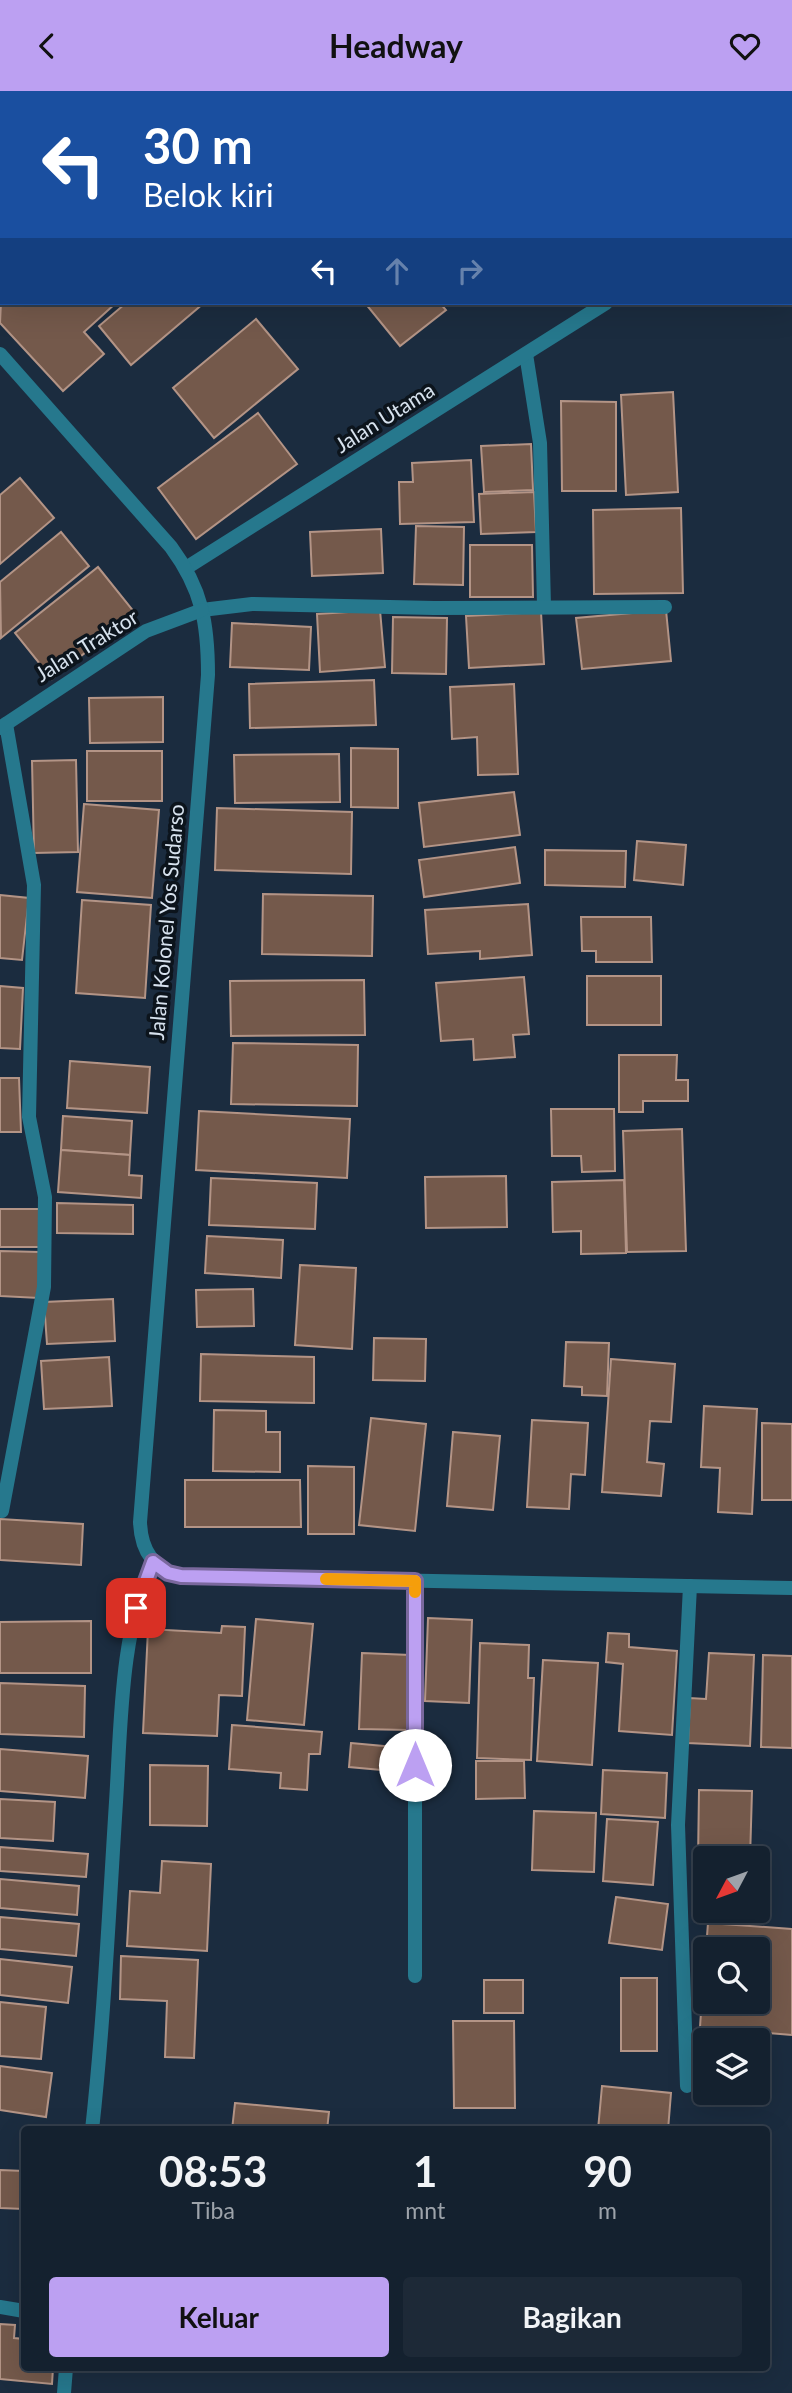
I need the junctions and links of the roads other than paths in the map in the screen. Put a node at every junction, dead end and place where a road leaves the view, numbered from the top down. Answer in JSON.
{"nodes":[{"id":1,"x":603,"y":305,"type":"edge"},
{"id":2,"x":0,"y":354,"type":"edge"},
{"id":3,"x":526,"y":354,"type":"junction"},
{"id":4,"x":186,"y":568,"type":"junction"},
{"id":5,"x":544,"y":606,"type":"junction"},
{"id":6,"x":665,"y":607,"type":"dead end"},
{"id":7,"x":202,"y":610,"type":"junction"},
{"id":8,"x":3,"y":726,"type":"edge"},
{"id":9,"x":2,"y":1511,"type":"dead end"},
{"id":10,"x":153,"y":1562,"type":"junction"},
{"id":11,"x":415,"y":1581,"type":"junction"},
{"id":12,"x":690,"y":1586,"type":"junction"},
{"id":13,"x":792,"y":1588,"type":"edge"},
{"id":14,"x":415,"y":1976,"type":"dead end"},
{"id":15,"x":687,"y":2086,"type":"dead end"},
{"id":16,"x":92,"y":2126,"type":"edge"},
{"id":17,"x":0,"y":2307,"type":"edge"},
{"id":18,"x":21,"y":2310,"type":"edge"},
{"id":19,"x":66,"y":2371,"type":"edge"},
{"id":20,"x":64,"y":2393,"type":"edge"}],
"edges":[{"from":1,"to":3,"type":"street","name":"Jalan Utama"},
{"from":2,"to":4,"type":"street","name":"Jalan Kolonel Yos Sudarso"},
{"from":3,"to":4,"type":"street","name":"Jalan Utama"},
{"from":3,"to":5,"type":"street"},
{"from":4,"to":7,"type":"street","name":"Jalan Kolonel Yos Sudarso"},
{"from":5,"to":6,"type":"street","name":"Jalan Traktor"},
{"from":5,"to":7,"type":"street","name":"Jalan Traktor"},
{"from":7,"to":8,"type":"street","name":"Jalan Traktor"},
{"from":7,"to":10,"type":"street","name":"Jalan Kolonel Yos Sudarso"},
{"from":8,"to":9,"type":"street"},
{"from":10,"to":11,"type":"street"},
{"from":10,"to":16,"type":"street"},
{"from":11,"to":12,"type":"street"},
{"from":11,"to":14,"type":"street"},
{"from":12,"to":13,"type":"street"},
{"from":12,"to":15,"type":"street"},
{"from":17,"to":18,"type":"street"},
{"from":19,"to":20,"type":"street"}]}
